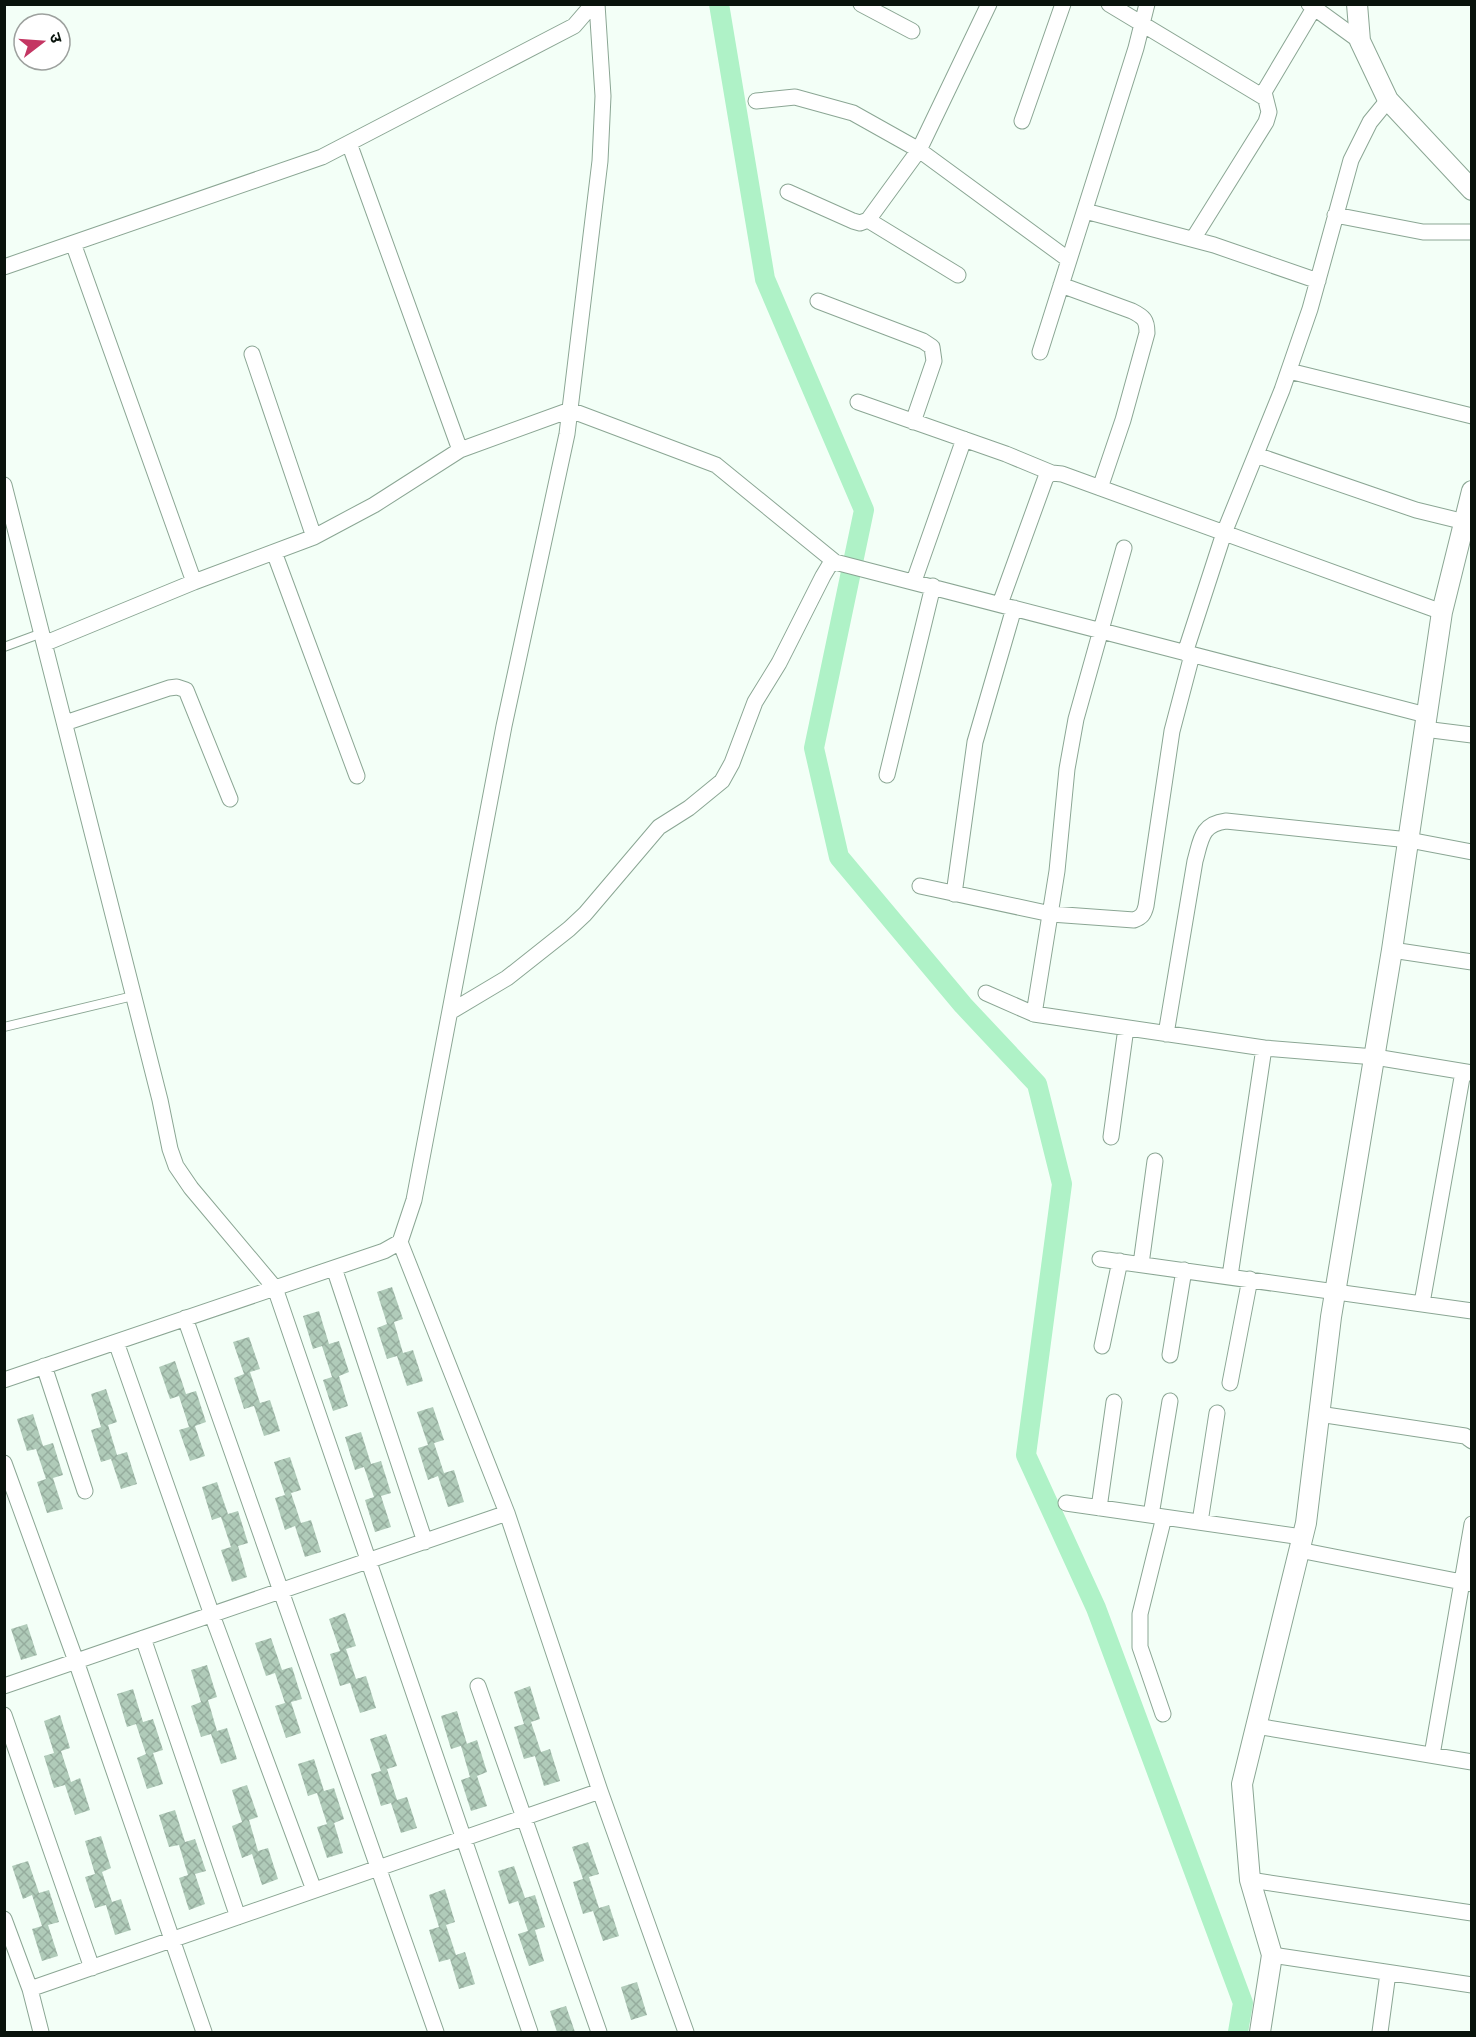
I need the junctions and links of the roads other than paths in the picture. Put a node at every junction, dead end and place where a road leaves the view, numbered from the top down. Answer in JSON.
{"nodes":[{"id":1,"x":595,"y":4,"type":"edge"},
{"id":2,"x":861,"y":4,"type":"edge"},
{"id":3,"x":989,"y":4,"type":"edge"},
{"id":4,"x":1063,"y":4,"type":"edge"},
{"id":5,"x":1109,"y":4,"type":"edge"},
{"id":6,"x":1147,"y":4,"type":"edge"},
{"id":7,"x":1357,"y":4,"type":"edge"},
{"id":8,"x":1311,"y":6,"type":"edge"},
{"id":9,"x":1142,"y":23,"type":"junction"},
{"id":10,"x":912,"y":31,"type":"dead end"},
{"id":11,"x":1360,"y":41,"type":"junction"},
{"id":12,"x":1265,"y":98,"type":"junction"},
{"id":13,"x":756,"y":100,"type":"dead end"},
{"id":14,"x":1388,"y":100,"type":"junction"},
{"id":15,"x":1022,"y":121,"type":"dead end"},
{"id":16,"x":350,"y":143,"type":"junction"},
{"id":17,"x":919,"y":150,"type":"junction"},
{"id":18,"x":1472,"y":190,"type":"edge"},
{"id":19,"x":788,"y":192,"type":"dead end"},
{"id":20,"x":1084,"y":211,"type":"junction"},
{"id":21,"x":1335,"y":215,"type":"junction"},
{"id":22,"x":868,"y":220,"type":"junction"},
{"id":23,"x":1472,"y":232,"type":"edge"},
{"id":24,"x":1193,"y":239,"type":"junction"},
{"id":25,"x":73,"y":243,"type":"junction"},
{"id":26,"x":1069,"y":260,"type":"junction"},
{"id":27,"x":4,"y":267,"type":"edge"},
{"id":28,"x":958,"y":275,"type":"dead end"},
{"id":29,"x":1318,"y":281,"type":"junction"},
{"id":30,"x":1061,"y":285,"type":"junction"},
{"id":31,"x":818,"y":301,"type":"dead end"},
{"id":32,"x":1040,"y":352,"type":"dead end"},
{"id":33,"x":252,"y":354,"type":"dead end"},
{"id":34,"x":1289,"y":371,"type":"junction"},
{"id":35,"x":858,"y":402,"type":"dead end"},
{"id":36,"x":570,"y":410,"type":"junction"},
{"id":37,"x":1472,"y":416,"type":"edge"},
{"id":38,"x":913,"y":422,"type":"junction"},
{"id":39,"x":964,"y":440,"type":"junction"},
{"id":40,"x":460,"y":450,"type":"junction"},
{"id":41,"x":1256,"y":456,"type":"junction"},
{"id":42,"x":1052,"y":473,"type":"junction"},
{"id":43,"x":4,"y":485,"type":"edge"},
{"id":44,"x":1100,"y":488,"type":"junction"},
{"id":45,"x":1472,"y":491,"type":"edge"},
{"id":46,"x":1465,"y":522,"type":"junction"},
{"id":47,"x":1224,"y":533,"type":"junction"},
{"id":48,"x":314,"y":537,"type":"junction"},
{"id":49,"x":1124,"y":548,"type":"dead end"},
{"id":50,"x":274,"y":552,"type":"junction"},
{"id":51,"x":840,"y":563,"type":"junction"},
{"id":52,"x":914,"y":581,"type":"junction"},
{"id":53,"x":194,"y":582,"type":"junction"},
{"id":54,"x":933,"y":586,"type":"junction"},
{"id":55,"x":1007,"y":606,"type":"junction"},
{"id":56,"x":1442,"y":612,"type":"junction"},
{"id":57,"x":1101,"y":631,"type":"junction"},
{"id":58,"x":44,"y":637,"type":"junction"},
{"id":59,"x":4,"y":647,"type":"edge"},
{"id":60,"x":1189,"y":654,"type":"junction"},
{"id":61,"x":1425,"y":722,"type":"junction"},
{"id":62,"x":65,"y":723,"type":"junction"},
{"id":63,"x":1472,"y":735,"type":"edge"},
{"id":64,"x":887,"y":775,"type":"dead end"},
{"id":65,"x":357,"y":776,"type":"dead end"},
{"id":66,"x":230,"y":799,"type":"dead end"},
{"id":67,"x":1409,"y":840,"type":"junction"},
{"id":68,"x":1472,"y":852,"type":"edge"},
{"id":69,"x":920,"y":886,"type":"dead end"},
{"id":70,"x":954,"y":894,"type":"junction"},
{"id":71,"x":1051,"y":914,"type":"junction"},
{"id":72,"x":1392,"y":950,"type":"junction"},
{"id":73,"x":1472,"y":962,"type":"edge"},
{"id":74,"x":986,"y":993,"type":"dead end"},
{"id":75,"x":133,"y":996,"type":"junction"},
{"id":76,"x":450,"y":1012,"type":"junction"},
{"id":77,"x":1034,"y":1014,"type":"junction"},
{"id":78,"x":4,"y":1027,"type":"edge"},
{"id":79,"x":1126,"y":1028,"type":"junction"},
{"id":80,"x":1167,"y":1034,"type":"junction"},
{"id":81,"x":1264,"y":1048,"type":"junction"},
{"id":82,"x":1375,"y":1057,"type":"junction"},
{"id":83,"x":1467,"y":1072,"type":"edge"},
{"id":84,"x":1111,"y":1137,"type":"dead end"},
{"id":85,"x":1155,"y":1161,"type":"dead end"},
{"id":86,"x":400,"y":1242,"type":"junction"},
{"id":87,"x":1100,"y":1259,"type":"dead end"},
{"id":88,"x":1120,"y":1261,"type":"junction"},
{"id":89,"x":1141,"y":1264,"type":"junction"},
{"id":90,"x":334,"y":1268,"type":"junction"},
{"id":91,"x":1184,"y":1270,"type":"junction"},
{"id":92,"x":1230,"y":1276,"type":"junction"},
{"id":93,"x":1250,"y":1279,"type":"junction"},
{"id":94,"x":276,"y":1288,"type":"junction"},
{"id":95,"x":1336,"y":1290,"type":"junction"},
{"id":96,"x":1422,"y":1303,"type":"junction"},
{"id":97,"x":1472,"y":1311,"type":"edge"},
{"id":98,"x":185,"y":1318,"type":"junction"},
{"id":99,"x":116,"y":1342,"type":"junction"},
{"id":100,"x":1102,"y":1346,"type":"dead end"},
{"id":101,"x":1170,"y":1355,"type":"dead end"},
{"id":102,"x":44,"y":1366,"type":"junction"},
{"id":103,"x":4,"y":1380,"type":"edge"},
{"id":104,"x":1230,"y":1383,"type":"dead end"},
{"id":105,"x":1170,"y":1401,"type":"dead end"},
{"id":106,"x":1114,"y":1402,"type":"dead end"},
{"id":107,"x":1217,"y":1413,"type":"dead end"},
{"id":108,"x":1319,"y":1414,"type":"junction"},
{"id":109,"x":1472,"y":1441,"type":"edge"},
{"id":110,"x":4,"y":1463,"type":"edge"},
{"id":111,"x":85,"y":1491,"type":"dead end"},
{"id":112,"x":1066,"y":1503,"type":"dead end"},
{"id":113,"x":1099,"y":1508,"type":"junction"},
{"id":114,"x":507,"y":1514,"type":"junction"},
{"id":115,"x":1157,"y":1516,"type":"junction"},
{"id":116,"x":1200,"y":1522,"type":"junction"},
{"id":117,"x":1472,"y":1524,"type":"edge"},
{"id":118,"x":425,"y":1542,"type":"junction"},
{"id":119,"x":1301,"y":1544,"type":"junction"},
{"id":120,"x":369,"y":1561,"type":"junction"},
{"id":121,"x":1467,"y":1582,"type":"edge"},
{"id":122,"x":281,"y":1591,"type":"junction"},
{"id":123,"x":212,"y":1615,"type":"junction"},
{"id":124,"x":143,"y":1638,"type":"junction"},
{"id":125,"x":76,"y":1661,"type":"junction"},
{"id":126,"x":4,"y":1686,"type":"edge"},
{"id":127,"x":478,"y":1686,"type":"dead end"},
{"id":128,"x":1163,"y":1714,"type":"dead end"},
{"id":129,"x":4,"y":1715,"type":"edge"},
{"id":130,"x":1256,"y":1726,"type":"junction"},
{"id":131,"x":1432,"y":1755,"type":"junction"},
{"id":132,"x":1472,"y":1762,"type":"edge"},
{"id":133,"x":600,"y":1791,"type":"junction"},
{"id":134,"x":524,"y":1817,"type":"junction"},
{"id":135,"x":464,"y":1839,"type":"junction"},
{"id":136,"x":378,"y":1868,"type":"junction"},
{"id":137,"x":1250,"y":1880,"type":"junction"},
{"id":138,"x":314,"y":1890,"type":"junction"},
{"id":139,"x":1472,"y":1913,"type":"edge"},
{"id":140,"x":238,"y":1917,"type":"junction"},
{"id":141,"x":4,"y":1919,"type":"edge"},
{"id":142,"x":171,"y":1940,"type":"junction"},
{"id":143,"x":1272,"y":1955,"type":"junction"},
{"id":144,"x":92,"y":1968,"type":"junction"},
{"id":145,"x":1388,"y":1973,"type":"junction"},
{"id":146,"x":1472,"y":1985,"type":"edge"},
{"id":147,"x":30,"y":1989,"type":"junction"},
{"id":148,"x":41,"y":2032,"type":"edge"},
{"id":149,"x":204,"y":2032,"type":"edge"},
{"id":150,"x":436,"y":2032,"type":"edge"},
{"id":151,"x":530,"y":2032,"type":"edge"},
{"id":152,"x":599,"y":2032,"type":"edge"},
{"id":153,"x":686,"y":2032,"type":"edge"},
{"id":154,"x":1260,"y":2032,"type":"edge"},
{"id":155,"x":1380,"y":2032,"type":"edge"}],
"edges":[{"from":1,"to":16,"type":"street"},
{"from":1,"to":36,"type":"street"},
{"from":2,"to":10,"type":"street"},
{"from":3,"to":17,"type":"street"},
{"from":4,"to":15,"type":"street"},
{"from":5,"to":9,"type":"street"},
{"from":6,"to":9,"type":"street"},
{"from":7,"to":11,"type":"street"},
{"from":8,"to":11,"type":"street"},
{"from":8,"to":12,"type":"street"},
{"from":9,"to":12,"type":"street"},
{"from":9,"to":20,"type":"street"},
{"from":11,"to":14,"type":"street"},
{"from":12,"to":24,"type":"street"},
{"from":13,"to":17,"type":"street"},
{"from":14,"to":18,"type":"street"},
{"from":14,"to":21,"type":"street"},
{"from":16,"to":25,"type":"street"},
{"from":16,"to":40,"type":"street"},
{"from":17,"to":22,"type":"street"},
{"from":17,"to":26,"type":"street"},
{"from":19,"to":22,"type":"street"},
{"from":20,"to":24,"type":"street"},
{"from":20,"to":26,"type":"street"},
{"from":21,"to":23,"type":"street"},
{"from":21,"to":29,"type":"street"},
{"from":22,"to":28,"type":"street"},
{"from":24,"to":29,"type":"street"},
{"from":25,"to":27,"type":"street"},
{"from":25,"to":53,"type":"street"},
{"from":26,"to":30,"type":"street"},
{"from":29,"to":34,"type":"street"},
{"from":30,"to":32,"type":"street"},
{"from":30,"to":44,"type":"street"},
{"from":31,"to":38,"type":"street"},
{"from":33,"to":48,"type":"street"},
{"from":34,"to":37,"type":"street"},
{"from":34,"to":41,"type":"street"},
{"from":35,"to":38,"type":"street"},
{"from":36,"to":40,"type":"street"},
{"from":36,"to":51,"type":"street"},
{"from":36,"to":76,"type":"street"},
{"from":38,"to":39,"type":"street"},
{"from":39,"to":42,"type":"street"},
{"from":39,"to":52,"type":"street"},
{"from":40,"to":48,"type":"street"},
{"from":41,"to":46,"type":"street"},
{"from":41,"to":47,"type":"street"},
{"from":42,"to":44,"type":"street"},
{"from":42,"to":55,"type":"street"},
{"from":43,"to":58,"type":"street"},
{"from":44,"to":47,"type":"street"},
{"from":45,"to":46,"type":"street"},
{"from":46,"to":56,"type":"street"},
{"from":47,"to":56,"type":"street"},
{"from":47,"to":60,"type":"street"},
{"from":48,"to":50,"type":"street"},
{"from":49,"to":57,"type":"street"},
{"from":50,"to":53,"type":"street"},
{"from":50,"to":65,"type":"street"},
{"from":51,"to":52,"type":"street"},
{"from":51,"to":76,"type":"street"},
{"from":52,"to":54,"type":"street"},
{"from":53,"to":58,"type":"street"},
{"from":54,"to":55,"type":"street"},
{"from":54,"to":64,"type":"street"},
{"from":55,"to":57,"type":"street"},
{"from":55,"to":70,"type":"street"},
{"from":56,"to":61,"type":"street"},
{"from":57,"to":60,"type":"street"},
{"from":57,"to":71,"type":"street"},
{"from":58,"to":59,"type":"lane"},
{"from":58,"to":62,"type":"street"},
{"from":60,"to":61,"type":"street"},
{"from":60,"to":71,"type":"street"},
{"from":61,"to":63,"type":"street"},
{"from":61,"to":67,"type":"street"},
{"from":62,"to":66,"type":"street"},
{"from":62,"to":75,"type":"street"},
{"from":67,"to":68,"type":"street"},
{"from":67,"to":72,"type":"street"},
{"from":67,"to":80,"type":"street"},
{"from":69,"to":70,"type":"street"},
{"from":70,"to":71,"type":"street"},
{"from":71,"to":77,"type":"street"},
{"from":72,"to":73,"type":"street"},
{"from":72,"to":82,"type":"street"},
{"from":74,"to":77,"type":"street"},
{"from":75,"to":78,"type":"lane"},
{"from":75,"to":94,"type":"street"},
{"from":76,"to":86,"type":"street"},
{"from":77,"to":79,"type":"street"},
{"from":79,"to":80,"type":"street"},
{"from":79,"to":84,"type":"street"},
{"from":80,"to":81,"type":"street"},
{"from":81,"to":82,"type":"street"},
{"from":81,"to":92,"type":"street"},
{"from":82,"to":83,"type":"street"},
{"from":82,"to":95,"type":"street"},
{"from":83,"to":96,"type":"street"},
{"from":85,"to":89,"type":"street"},
{"from":86,"to":90,"type":"street"},
{"from":86,"to":114,"type":"street"},
{"from":87,"to":88,"type":"street"},
{"from":88,"to":89,"type":"street"},
{"from":88,"to":100,"type":"street"},
{"from":89,"to":91,"type":"street"},
{"from":90,"to":94,"type":"street"},
{"from":90,"to":118,"type":"street"},
{"from":91,"to":92,"type":"street"},
{"from":91,"to":101,"type":"street"},
{"from":92,"to":93,"type":"street"},
{"from":93,"to":95,"type":"street"},
{"from":93,"to":104,"type":"street"},
{"from":94,"to":98,"type":"street"},
{"from":94,"to":120,"type":"street"},
{"from":95,"to":96,"type":"street"},
{"from":95,"to":108,"type":"street"},
{"from":96,"to":97,"type":"street"},
{"from":98,"to":99,"type":"street"},
{"from":98,"to":122,"type":"street"},
{"from":99,"to":102,"type":"street"},
{"from":99,"to":123,"type":"street"},
{"from":102,"to":103,"type":"street"},
{"from":102,"to":111,"type":"street"},
{"from":105,"to":115,"type":"street"},
{"from":106,"to":113,"type":"street"},
{"from":107,"to":116,"type":"street"},
{"from":108,"to":109,"type":"street"},
{"from":108,"to":119,"type":"street"},
{"from":110,"to":125,"type":"street"},
{"from":112,"to":113,"type":"street"},
{"from":113,"to":115,"type":"street"},
{"from":114,"to":118,"type":"street"},
{"from":114,"to":133,"type":"street"},
{"from":115,"to":116,"type":"street"},
{"from":115,"to":128,"type":"street"},
{"from":116,"to":119,"type":"street"},
{"from":117,"to":121,"type":"street"},
{"from":118,"to":120,"type":"street"},
{"from":119,"to":121,"type":"street"},
{"from":119,"to":130,"type":"street"},
{"from":120,"to":122,"type":"street"},
{"from":120,"to":135,"type":"street"},
{"from":121,"to":131,"type":"street"},
{"from":122,"to":123,"type":"street"},
{"from":122,"to":136,"type":"street"},
{"from":123,"to":124,"type":"street"},
{"from":123,"to":138,"type":"street"},
{"from":124,"to":125,"type":"street"},
{"from":124,"to":140,"type":"street"},
{"from":125,"to":126,"type":"street"},
{"from":125,"to":142,"type":"street"},
{"from":127,"to":134,"type":"street"},
{"from":129,"to":144,"type":"street"},
{"from":130,"to":131,"type":"street"},
{"from":130,"to":137,"type":"street"},
{"from":131,"to":132,"type":"street"},
{"from":133,"to":134,"type":"street"},
{"from":133,"to":153,"type":"street"},
{"from":134,"to":135,"type":"street"},
{"from":134,"to":152,"type":"street"},
{"from":135,"to":136,"type":"street"},
{"from":135,"to":151,"type":"street"},
{"from":136,"to":138,"type":"street"},
{"from":136,"to":150,"type":"street"},
{"from":137,"to":139,"type":"street"},
{"from":137,"to":143,"type":"street"},
{"from":138,"to":140,"type":"street"},
{"from":140,"to":142,"type":"street"},
{"from":141,"to":147,"type":"street"},
{"from":142,"to":144,"type":"street"},
{"from":142,"to":149,"type":"street"},
{"from":143,"to":145,"type":"street"},
{"from":143,"to":154,"type":"street"},
{"from":144,"to":147,"type":"street"},
{"from":145,"to":146,"type":"street"},
{"from":145,"to":155,"type":"street"},
{"from":147,"to":148,"type":"street"}]}
